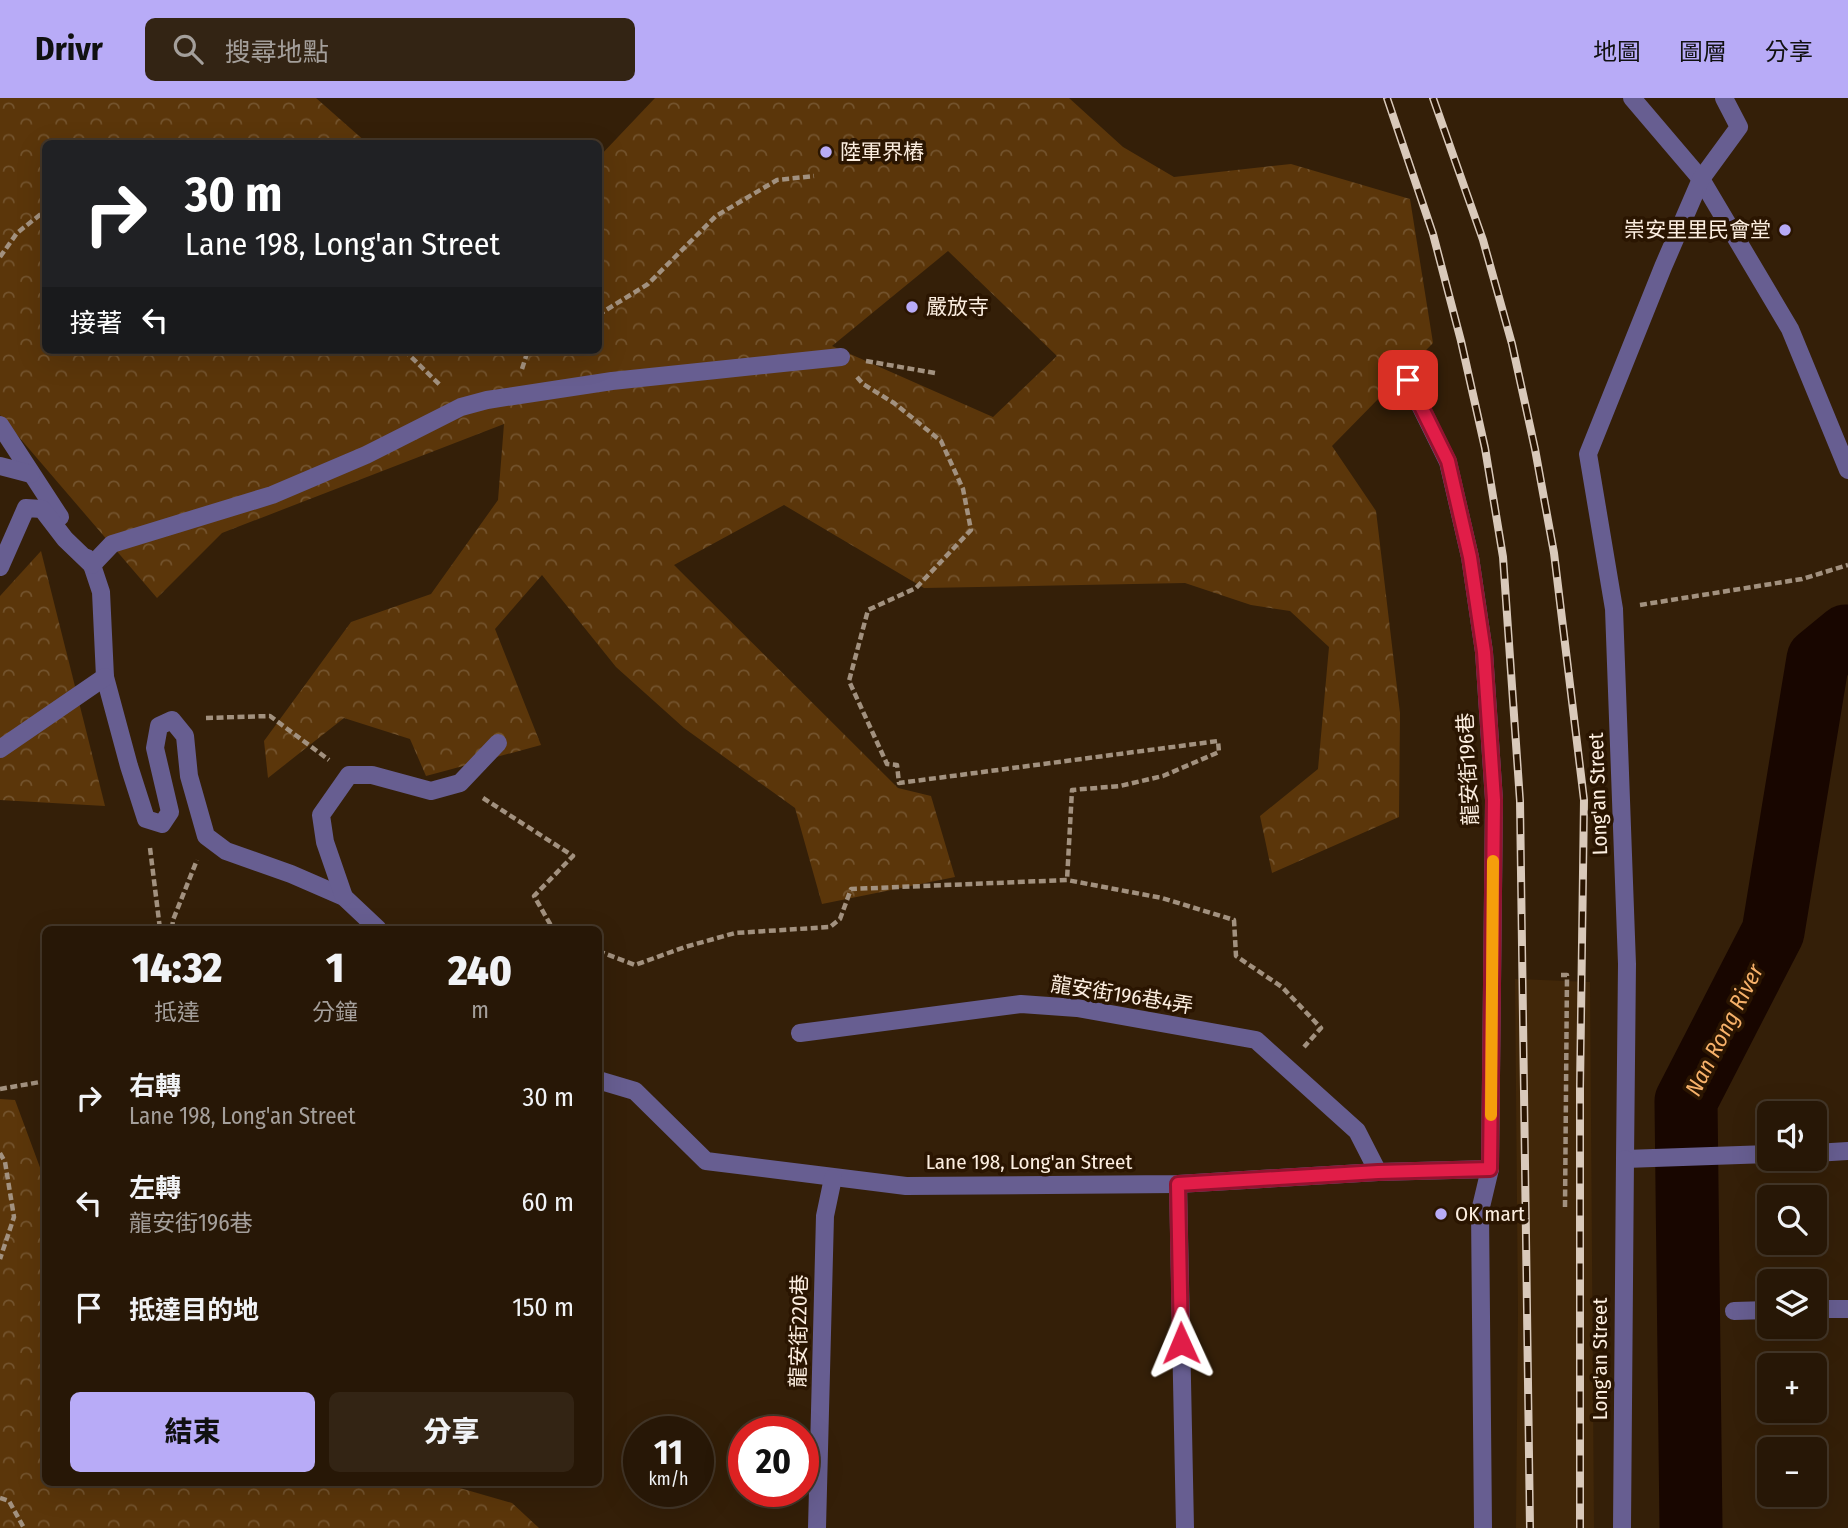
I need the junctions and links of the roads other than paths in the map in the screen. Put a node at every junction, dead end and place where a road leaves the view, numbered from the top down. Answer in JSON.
{"nodes":[{"id":1,"x":1632,"y":98,"type":"edge"},
{"id":2,"x":1724,"y":98,"type":"edge"},
{"id":3,"x":1701,"y":178,"type":"junction"},
{"id":4,"x":841,"y":357,"type":"road end"},
{"id":5,"x":1408,"y":380,"type":"dead end"},
{"id":6,"x":0,"y":425,"type":"edge"},
{"id":7,"x":0,"y":466,"type":"edge"},
{"id":8,"x":1848,"y":470,"type":"edge"},
{"id":9,"x":31,"y":474,"type":"junction"},
{"id":10,"x":92,"y":565,"type":"junction"},
{"id":11,"x":0,"y":568,"type":"edge"},
{"id":12,"x":105,"y":677,"type":"junction"},
{"id":13,"x":498,"y":743,"type":"dead end"},
{"id":14,"x":0,"y":749,"type":"edge"},
{"id":15,"x":344,"y":897,"type":"junction"},
{"id":16,"x":375,"y":926,"type":"edge"},
{"id":17,"x":800,"y":1033,"type":"dead end"},
{"id":18,"x":602,"y":1081,"type":"edge"},
{"id":19,"x":1848,"y":1151,"type":"edge"},
{"id":20,"x":1827,"y":1152,"type":"edge"},
{"id":21,"x":1757,"y":1155,"type":"edge"},
{"id":22,"x":1625,"y":1158,"type":"junction"},
{"id":23,"x":1490,"y":1169,"type":"junction"},
{"id":24,"x":1378,"y":1172,"type":"junction"},
{"id":25,"x":833,"y":1178,"type":"junction"},
{"id":26,"x":1178,"y":1184,"type":"junction"},
{"id":27,"x":1827,"y":1309,"type":"edge"},
{"id":28,"x":1848,"y":1309,"type":"edge"},
{"id":29,"x":1757,"y":1310,"type":"edge"},
{"id":30,"x":1734,"y":1311,"type":"dead end"},
{"id":31,"x":817,"y":1528,"type":"edge"},
{"id":32,"x":1185,"y":1528,"type":"edge"},
{"id":33,"x":1483,"y":1528,"type":"edge"},
{"id":34,"x":1622,"y":1528,"type":"edge"}],
"edges":[{"from":1,"to":3,"type":"street"},
{"from":2,"to":3,"type":"street","name":"Long'an Street"},
{"from":3,"to":8,"type":"street"},
{"from":3,"to":22,"type":"street","name":"Long'an Street"},
{"from":4,"to":10,"type":"street"},
{"from":5,"to":23,"type":"street","name":"龍安街196巷"},
{"from":6,"to":9,"type":"street"},
{"from":7,"to":9,"type":"street"},
{"from":9,"to":10,"type":"street"},
{"from":10,"to":11,"type":"street"},
{"from":10,"to":12,"type":"street"},
{"from":12,"to":14,"type":"street"},
{"from":12,"to":15,"type":"street"},
{"from":13,"to":15,"type":"street"},
{"from":15,"to":16,"type":"street"},
{"from":17,"to":24,"type":"street","name":"龍安街196巷4弄"},
{"from":18,"to":25,"type":"street","name":"Lane 198, Long'an Street"},
{"from":19,"to":20,"type":"street"},
{"from":21,"to":22,"type":"street"},
{"from":22,"to":34,"type":"street","name":"Long'an Street"},
{"from":23,"to":24,"type":"street","name":"Lane 198, Long'an Street"},
{"from":23,"to":33,"type":"street"},
{"from":24,"to":26,"type":"street","name":"Lane 198, Long'an Street"},
{"from":25,"to":26,"type":"street","name":"Lane 198, Long'an Street"},
{"from":25,"to":31,"type":"street","name":"龍安街220巷"},
{"from":26,"to":32,"type":"street"},
{"from":27,"to":28,"type":"street"},
{"from":29,"to":30,"type":"street"}]}
